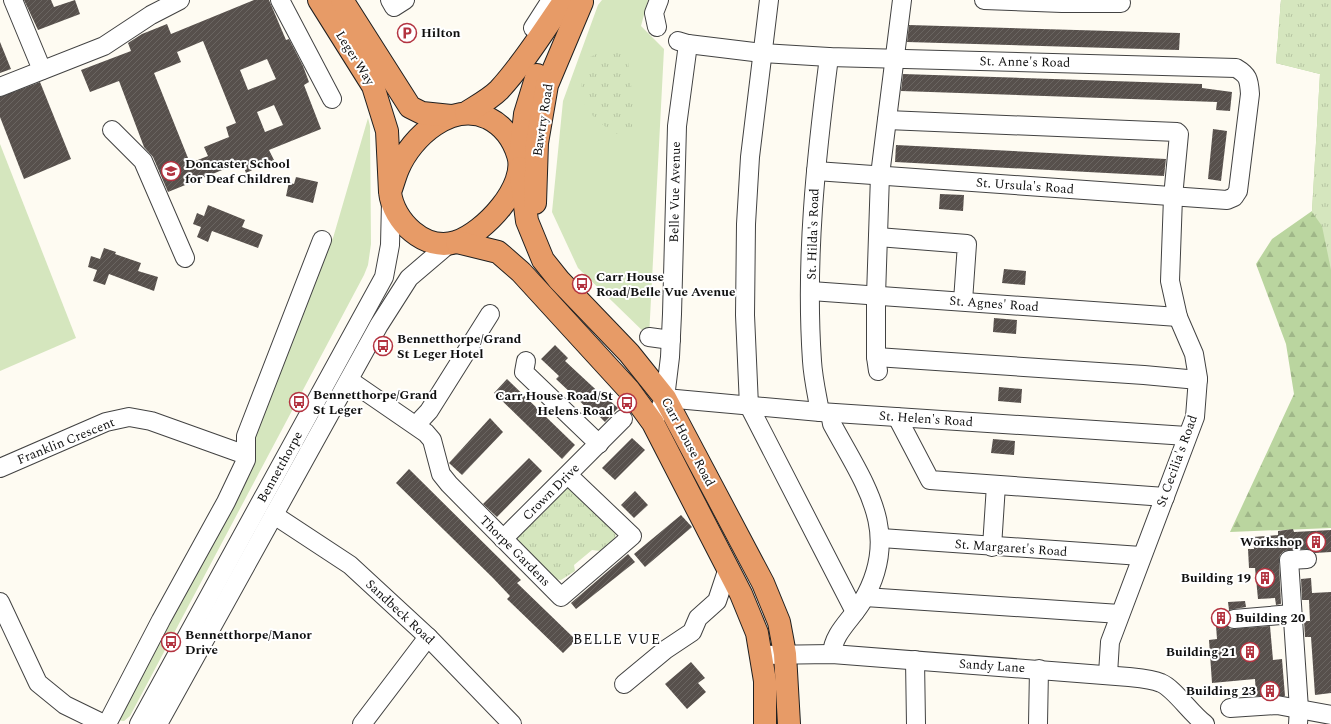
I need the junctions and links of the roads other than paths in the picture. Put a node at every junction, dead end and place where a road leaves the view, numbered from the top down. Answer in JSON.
{"nodes":[{"id":1,"x":14,"y":0,"type":"edge"},
{"id":2,"x":180,"y":0,"type":"edge"},
{"id":3,"x":280,"y":0,"type":"edge"},
{"id":4,"x":319,"y":0,"type":"edge"},
{"id":5,"x":342,"y":0,"type":"edge"},
{"id":6,"x":551,"y":0,"type":"edge"},
{"id":7,"x":659,"y":0,"type":"edge"},
{"id":8,"x":769,"y":0,"type":"edge"},
{"id":9,"x":902,"y":0,"type":"edge"},
{"id":10,"x":984,"y":0,"type":"edge"},
{"id":11,"x":577,"y":1,"type":"edge"},
{"id":12,"x":1121,"y":3,"type":"dead end"},
{"id":13,"x":657,"y":27,"type":"dead end"},
{"id":14,"x":683,"y":42,"type":"joint"},
{"id":15,"x":762,"y":53,"type":"junction"},
{"id":16,"x":829,"y":57,"type":"junction"},
{"id":17,"x":894,"y":60,"type":"junction"},
{"id":18,"x":42,"y":70,"type":"junction"},
{"id":19,"x":0,"y":87,"type":"edge"},
{"id":20,"x":332,"y":99,"type":"dead end"},
{"id":21,"x":466,"y":111,"type":"junction"},
{"id":22,"x":887,"y":120,"type":"junction"},
{"id":23,"x":112,"y":130,"type":"dead end"},
{"id":24,"x":520,"y":164,"type":"junction"},
{"id":25,"x":816,"y":171,"type":"junction"},
{"id":26,"x":880,"y":175,"type":"junction"},
{"id":27,"x":391,"y":197,"type":"junction"},
{"id":28,"x":1174,"y":197,"type":"junction"},
{"id":29,"x":1234,"y":197,"type":"joint"},
{"id":30,"x":878,"y":237,"type":"junction"},
{"id":31,"x":322,"y":240,"type":"dead end"},
{"id":32,"x":453,"y":243,"type":"junction"},
{"id":33,"x":536,"y":244,"type":"junction"},
{"id":34,"x":184,"y":258,"type":"dead end"},
{"id":35,"x":811,"y":291,"type":"junction"},
{"id":36,"x":876,"y":296,"type":"junction"},
{"id":37,"x":963,"y":301,"type":"junction"},
{"id":38,"x":490,"y":314,"type":"dead end"},
{"id":39,"x":1178,"y":318,"type":"junction"},
{"id":40,"x":649,"y":337,"type":"dead end"},
{"id":41,"x":671,"y":340,"type":"junction"},
{"id":42,"x":526,"y":361,"type":"dead end"},
{"id":43,"x":349,"y":380,"type":"junction"},
{"id":44,"x":1198,"y":380,"type":"junction"},
{"id":45,"x":665,"y":398,"type":"junction"},
{"id":46,"x":750,"y":406,"type":"junction"},
{"id":47,"x":825,"y":412,"type":"junction"},
{"id":48,"x":897,"y":417,"type":"junction"},
{"id":49,"x":623,"y":419,"type":"dead end"},
{"id":50,"x":653,"y":423,"type":"junction"},
{"id":51,"x":416,"y":425,"type":"junction"},
{"id":52,"x":1187,"y":436,"type":"junction"},
{"id":53,"x":599,"y":444,"type":"junction"},
{"id":54,"x":246,"y":455,"type":"junction"},
{"id":55,"x":0,"y":468,"type":"edge"},
{"id":56,"x":568,"y":475,"type":"junction"},
{"id":57,"x":996,"y":485,"type":"junction"},
{"id":58,"x":1165,"y":497,"type":"junction"},
{"id":59,"x":274,"y":515,"type":"junction"},
{"id":60,"x":881,"y":538,"type":"junction"},
{"id":61,"x":503,"y":539,"type":"junction"},
{"id":62,"x":992,"y":547,"type":"junction"},
{"id":63,"x":1141,"y":556,"type":"junction"},
{"id":64,"x":1307,"y":559,"type":"dead end"},
{"id":65,"x":728,"y":568,"type":"junction"},
{"id":66,"x":865,"y":597,"type":"junction"},
{"id":67,"x":717,"y":601,"type":"junction"},
{"id":68,"x":0,"y":602,"type":"edge"},
{"id":69,"x":746,"y":607,"type":"junction"},
{"id":70,"x":855,"y":612,"type":"junction"},
{"id":71,"x":1120,"y":614,"type":"junction"},
{"id":72,"x":1292,"y":614,"type":"junction"},
{"id":73,"x":1234,"y":619,"type":"dead end"},
{"id":74,"x":428,"y":637,"type":"junction"},
{"id":75,"x":785,"y":654,"type":"junction"},
{"id":76,"x":832,"y":654,"type":"junction"},
{"id":77,"x":762,"y":655,"type":"junction"},
{"id":78,"x":915,"y":660,"type":"junction"},
{"id":79,"x":1038,"y":669,"type":"junction"},
{"id":80,"x":1108,"y":674,"type":"junction"},
{"id":81,"x":624,"y":684,"type":"dead end"},
{"id":82,"x":1230,"y":708,"type":"dead end"},
{"id":83,"x":1331,"y":715,"type":"edge"},
{"id":84,"x":1298,"y":717,"type":"edge"},
{"id":85,"x":104,"y":724,"type":"edge"},
{"id":86,"x":108,"y":724,"type":"edge"},
{"id":87,"x":139,"y":724,"type":"edge"},
{"id":88,"x":158,"y":724,"type":"edge"},
{"id":89,"x":362,"y":724,"type":"edge"},
{"id":90,"x":512,"y":724,"type":"edge"},
{"id":91,"x":765,"y":724,"type":"edge"},
{"id":92,"x":789,"y":724,"type":"edge"},
{"id":93,"x":916,"y":724,"type":"edge"},
{"id":94,"x":1038,"y":724,"type":"edge"},
{"id":95,"x":1205,"y":724,"type":"edge"}],
"edges":[{"from":1,"to":18,"type":"street"},
{"from":2,"to":18,"type":"street"},
{"from":3,"to":20,"type":"street"},
{"from":4,"to":27,"type":"highway","name":"Leger Way"},
{"from":5,"to":21,"type":"highway","name":"Leger Way"},
{"from":6,"to":21,"type":"street"},
{"from":7,"to":13,"type":"street"},
{"from":8,"to":15,"type":"street"},
{"from":9,"to":17,"type":"street"},
{"from":10,"to":12,"type":"street"},
{"from":11,"to":21,"type":"highway"},
{"from":11,"to":24,"type":"highway","name":"Bawtry Road"},
{"from":11,"to":33,"type":"highway","name":"Bawtry Road"},
{"from":14,"to":15,"type":"street","name":"St. Anne's Road"},
{"from":14,"to":41,"type":"street","name":"Belle Vue Avenue"},
{"from":15,"to":16,"type":"street","name":"St. Anne's Road"},
{"from":15,"to":46,"type":"street"},
{"from":16,"to":17,"type":"street","name":"St. Anne's Road"},
{"from":16,"to":25,"type":"street","name":"St. Hilda's Road"},
{"from":17,"to":22,"type":"street"},
{"from":17,"to":29,"type":"street","name":"St. Anne's Road"},
{"from":18,"to":19,"type":"street"},
{"from":21,"to":24,"type":"highway"},
{"from":21,"to":27,"type":"highway"},
{"from":22,"to":26,"type":"street"},
{"from":22,"to":28,"type":"street","name":"St Cecilia's Road"},
{"from":23,"to":34,"type":"street"},
{"from":24,"to":32,"type":"highway"},
{"from":24,"to":33,"type":"highway","name":"Carr House Road"},
{"from":25,"to":26,"type":"street","name":"St. Ursula's Road"},
{"from":25,"to":35,"type":"street","name":"St. Hilda's Road"},
{"from":26,"to":28,"type":"street","name":"St. Ursula's Road"},
{"from":26,"to":30,"type":"street"},
{"from":27,"to":32,"type":"highway"},
{"from":27,"to":87,"type":"street","name":"Bennetthorpe"},
{"from":28,"to":29,"type":"street","name":"St. Ursula's Road"},
{"from":28,"to":39,"type":"street","name":"St Cecilia's Road"},
{"from":30,"to":36,"type":"street"},
{"from":30,"to":37,"type":"street"},
{"from":31,"to":54,"type":"street"},
{"from":32,"to":43,"type":"street","name":"Bennetthorpe"},
{"from":32,"to":50,"type":"highway","name":"Carr House Road"},
{"from":33,"to":45,"type":"highway","name":"Carr House Road"},
{"from":35,"to":36,"type":"street","name":"St. Agnes' Road"},
{"from":35,"to":47,"type":"street","name":"St. Hilda's Road"},
{"from":36,"to":37,"type":"street","name":"St. Agnes' Road"},
{"from":36,"to":44,"type":"street"},
{"from":37,"to":39,"type":"street","name":"St. Agnes' Road"},
{"from":38,"to":51,"type":"street"},
{"from":39,"to":44,"type":"street","name":"St Cecilia's Road"},
{"from":40,"to":41,"type":"street"},
{"from":41,"to":45,"type":"street","name":"Belle Vue Avenue"},
{"from":42,"to":53,"type":"street"},
{"from":43,"to":51,"type":"street","name":"Thorpe Gardens"},
{"from":43,"to":59,"type":"street","name":"Bennetthorpe"},
{"from":44,"to":52,"type":"street","name":"St Cecilia's Road"},
{"from":45,"to":46,"type":"street","name":"St. Helen's Road"},
{"from":45,"to":50,"type":"street","name":"Belle Vue Avenue"},
{"from":45,"to":75,"type":"highway","name":"Carr House Road"},
{"from":46,"to":47,"type":"street","name":"St. Helen's Road"},
{"from":46,"to":70,"type":"street"},
{"from":47,"to":48,"type":"street","name":"St. Helen's Road"},
{"from":47,"to":60,"type":"street","name":"St. Hilda's Road"},
{"from":48,"to":52,"type":"street","name":"St. Helen's Road"},
{"from":48,"to":57,"type":"street"},
{"from":49,"to":53,"type":"street","name":"Crown Drive"},
{"from":50,"to":65,"type":"highway","name":"Carr House Road"},
{"from":51,"to":61,"type":"street","name":"Thorpe Gardens"},
{"from":52,"to":58,"type":"street","name":"St Cecilia's Road"},
{"from":53,"to":56,"type":"street","name":"Crown Drive"},
{"from":54,"to":55,"type":"street","name":"Franklin Crescent"},
{"from":54,"to":86,"type":"street"},
{"from":56,"to":61,"type":"street","name":"Crown Drive"},
{"from":56,"to":61,"type":"street","name":"Thorpe Gardens"},
{"from":57,"to":58,"type":"street"},
{"from":57,"to":62,"type":"street"},
{"from":58,"to":63,"type":"street","name":"St Cecilia's Road"},
{"from":59,"to":74,"type":"street","name":"Sandbeck Road"},
{"from":59,"to":88,"type":"street","name":"Bennetthorpe"},
{"from":60,"to":62,"type":"street","name":"St. Margaret's Road"},
{"from":60,"to":66,"type":"street","name":"St. Hilda's Road"},
{"from":62,"to":63,"type":"street","name":"St. Margaret's Road"},
{"from":63,"to":71,"type":"street","name":"St Cecilia's Road"},
{"from":64,"to":72,"type":"street"},
{"from":65,"to":67,"type":"street"},
{"from":65,"to":69,"type":"highway","name":"Carr House Road"},
{"from":66,"to":70,"type":"street","name":"St. Hilda's Road"},
{"from":66,"to":71,"type":"street"},
{"from":67,"to":69,"type":"street"},
{"from":67,"to":81,"type":"street"},
{"from":68,"to":85,"type":"street"},
{"from":69,"to":77,"type":"highway","name":"Carr House Road"},
{"from":70,"to":76,"type":"street","name":"St. Hilda's Road"},
{"from":71,"to":80,"type":"street","name":"St Cecilia's Road"},
{"from":72,"to":73,"type":"street"},
{"from":72,"to":84,"type":"street"},
{"from":74,"to":89,"type":"street"},
{"from":74,"to":90,"type":"street","name":"Sandbeck Road"},
{"from":75,"to":76,"type":"street","name":"Sandy Lane"},
{"from":75,"to":77,"type":"street","name":"Sandy Lane"},
{"from":75,"to":92,"type":"highway","name":"Carr House Road"},
{"from":76,"to":78,"type":"street","name":"Sandy Lane"},
{"from":77,"to":91,"type":"highway","name":"Carr House Road"},
{"from":78,"to":79,"type":"street","name":"Sandy Lane"},
{"from":78,"to":93,"type":"street"},
{"from":79,"to":80,"type":"street","name":"Sandy Lane"},
{"from":79,"to":94,"type":"street"},
{"from":80,"to":95,"type":"street","name":"Sandy Lane"},
{"from":82,"to":84,"type":"street"},
{"from":83,"to":84,"type":"street"}]}
